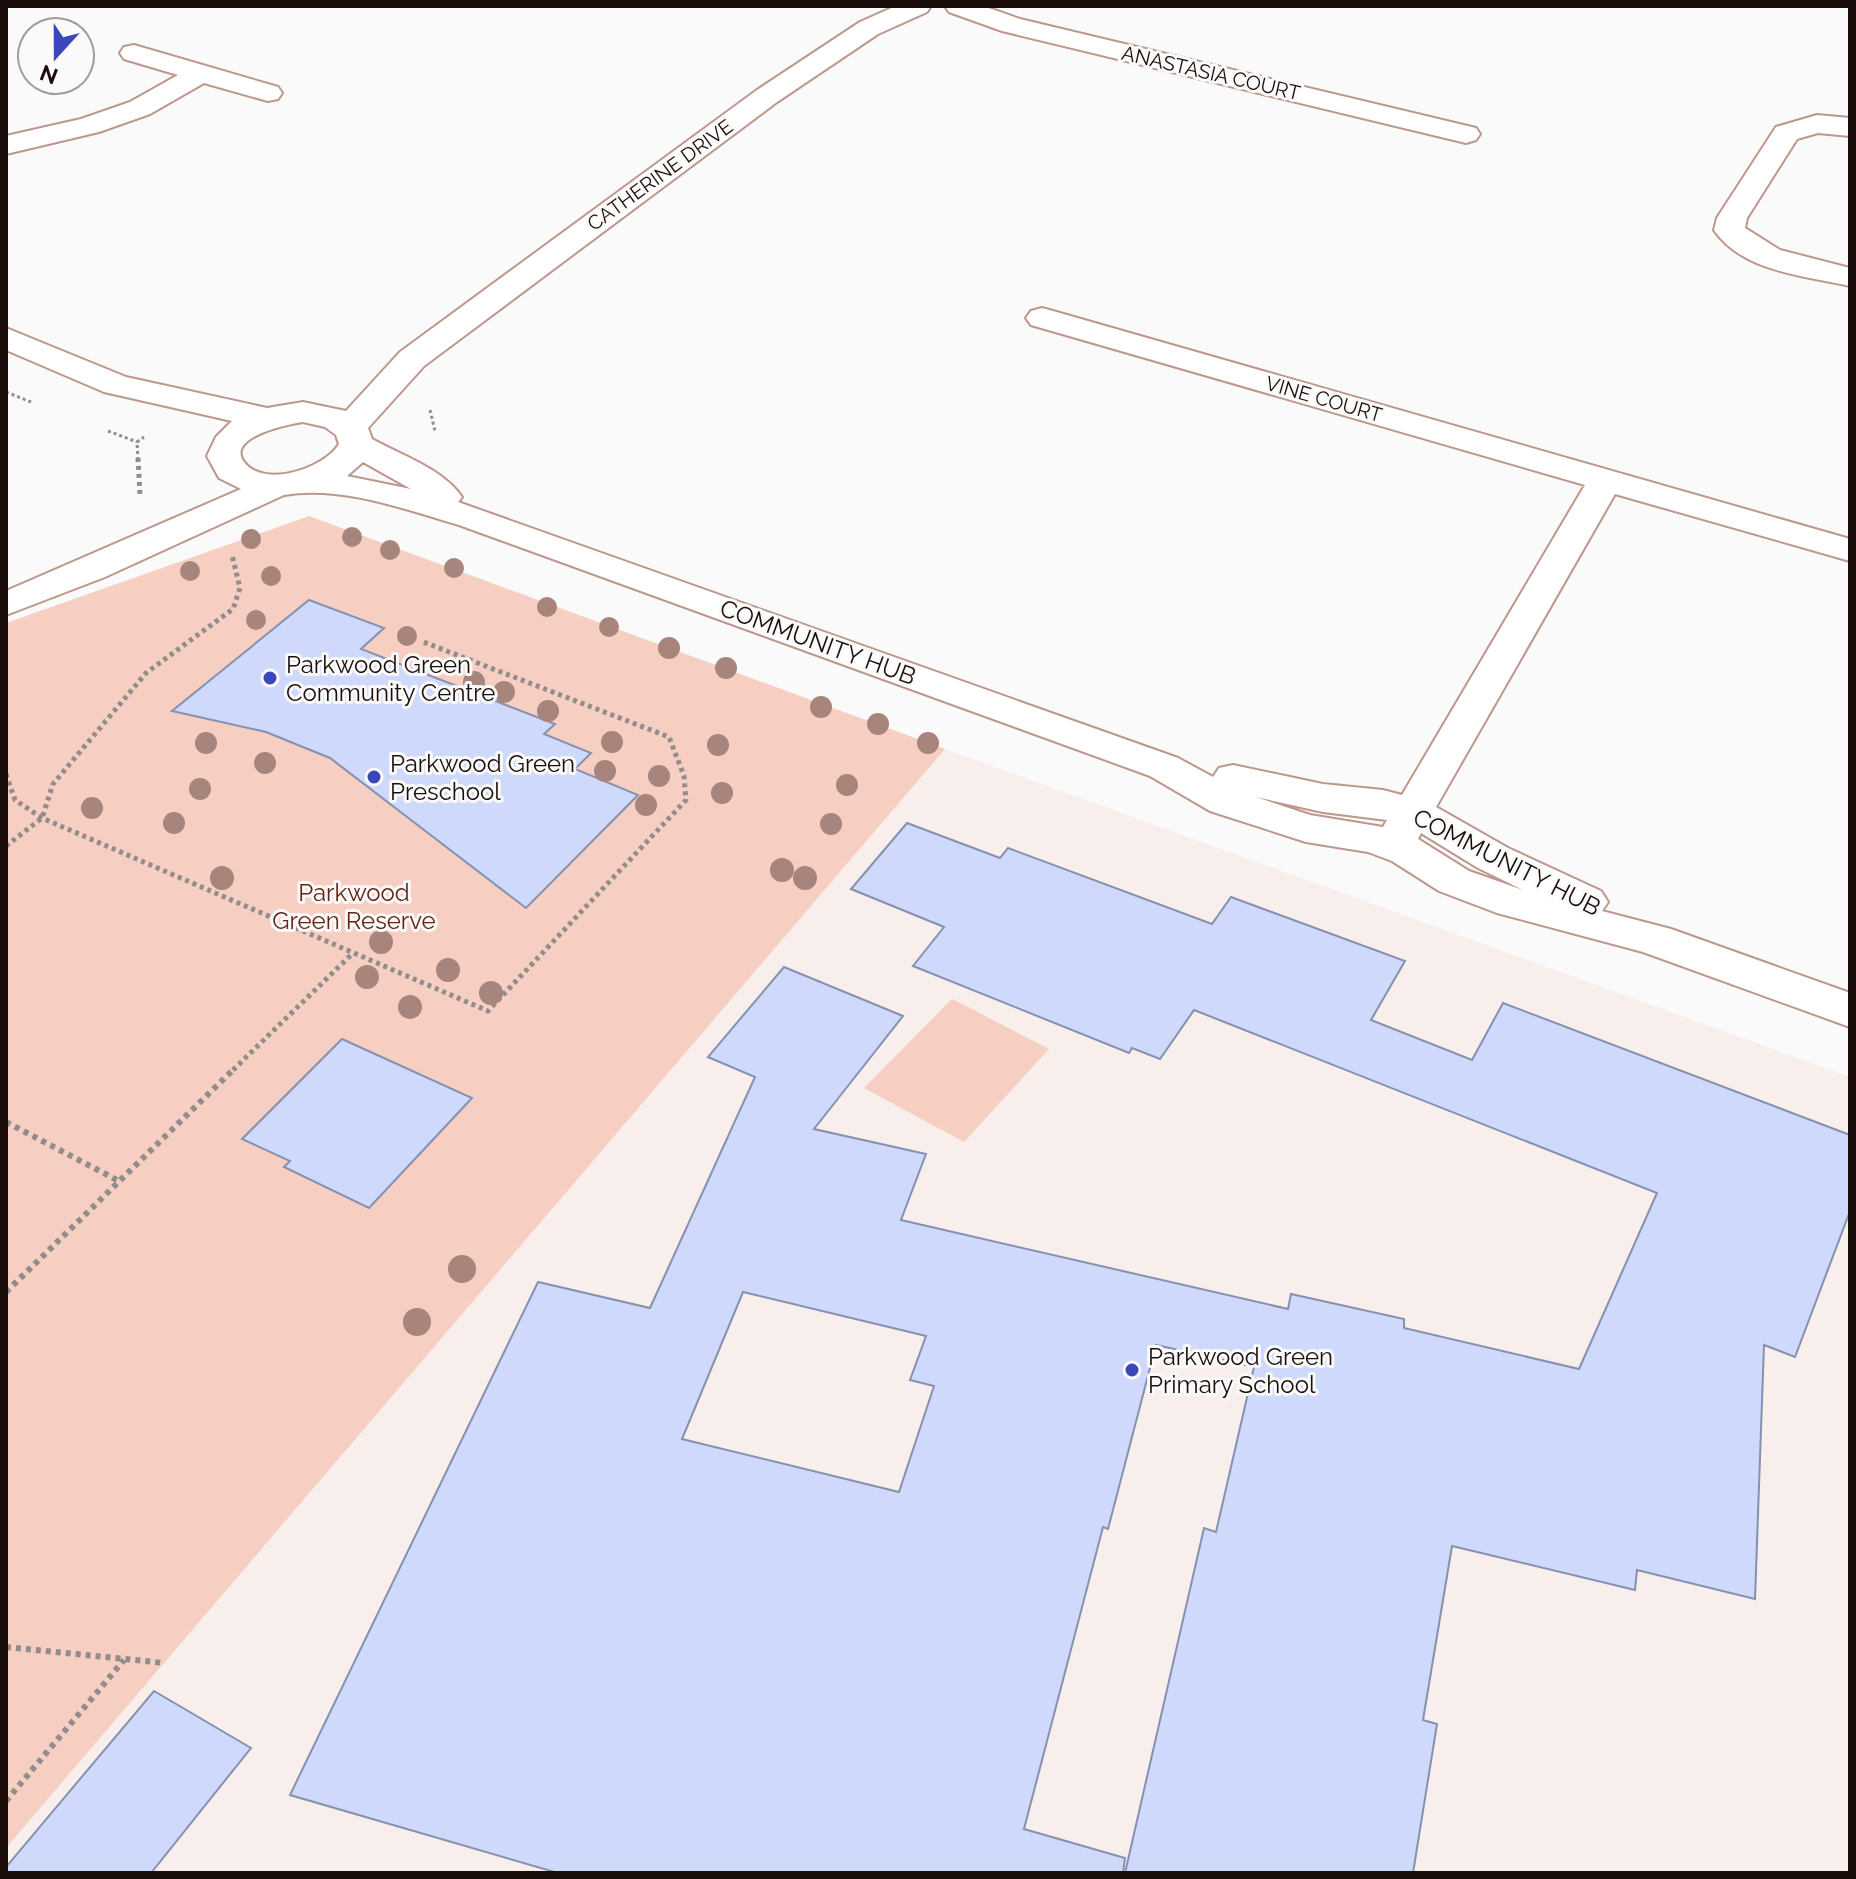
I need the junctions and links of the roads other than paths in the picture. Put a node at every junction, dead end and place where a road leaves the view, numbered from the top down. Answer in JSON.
{"nodes":[{"id":1,"x":918,"y":6,"type":"edge"},
{"id":2,"x":958,"y":6,"type":"edge"},
{"id":3,"x":134,"y":53,"type":"dead end"},
{"id":4,"x":201,"y":73,"type":"junction"},
{"id":5,"x":268,"y":93,"type":"dead end"},
{"id":6,"x":1850,"y":127,"type":"edge"},
{"id":7,"x":1466,"y":134,"type":"dead end"},
{"id":8,"x":6,"y":145,"type":"edge"},
{"id":9,"x":1850,"y":277,"type":"edge"},
{"id":10,"x":1042,"y":318,"type":"dead end"},
{"id":11,"x":6,"y":338,"type":"edge"},
{"id":12,"x":412,"y":359,"type":"junction"},
{"id":13,"x":116,"y":385,"type":"junction"},
{"id":14,"x":303,"y":412,"type":"junction"},
{"id":15,"x":267,"y":418,"type":"junction"},
{"id":16,"x":353,"y":436,"type":"junction"},
{"id":17,"x":226,"y":456,"type":"junction"},
{"id":18,"x":1606,"y":479,"type":"junction"},
{"id":19,"x":314,"y":480,"type":"junction"},
{"id":20,"x":277,"y":485,"type":"junction"},
{"id":21,"x":472,"y":517,"type":"junction"},
{"id":22,"x":187,"y":520,"type":"junction"},
{"id":23,"x":1850,"y":550,"type":"edge"},
{"id":24,"x":6,"y":604,"type":"edge"},
{"id":25,"x":1403,"y":829,"type":"junction"},
{"id":26,"x":1850,"y":1010,"type":"edge"}],
"edges":[{"from":1,"to":12,"type":"street","name":"CATHERINE DRIVE"},
{"from":2,"to":7,"type":"street","name":"ANASTASIA COURT"},
{"from":3,"to":4,"type":"street"},
{"from":4,"to":5,"type":"street"},
{"from":4,"to":8,"type":"street"},
{"from":6,"to":9,"type":"street"},
{"from":10,"to":18,"type":"street","name":"VINE COURT"},
{"from":11,"to":13,"type":"street"},
{"from":12,"to":14,"type":"street","name":"CATHERINE DRIVE"},
{"from":12,"to":16,"type":"street","name":"CATHERINE DRIVE"},
{"from":13,"to":15,"type":"street"},
{"from":13,"to":17,"type":"street"},
{"from":14,"to":15,"type":"street"},
{"from":14,"to":16,"type":"street","name":"COMMUNITY HUB"},
{"from":15,"to":17,"type":"street"},
{"from":16,"to":19,"type":"street","name":"CATHERINE DRIVE"},
{"from":16,"to":21,"type":"street","name":"COMMUNITY HUB"},
{"from":17,"to":20,"type":"street"},
{"from":17,"to":22,"type":"street"},
{"from":18,"to":23,"type":"street","name":"VINE COURT"},
{"from":18,"to":25,"type":"street"},
{"from":19,"to":20,"type":"street"},
{"from":19,"to":21,"type":"street","name":"COMMUNITY HUB"},
{"from":20,"to":22,"type":"street"},
{"from":21,"to":25,"type":"street","name":"COMMUNITY HUB"},
{"from":22,"to":24,"type":"street"},
{"from":25,"to":26,"type":"street","name":"COMMUNITY HUB"}]}
